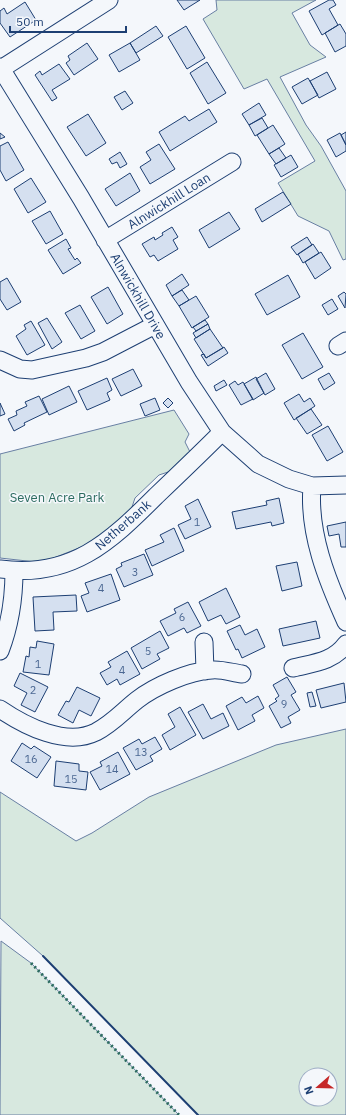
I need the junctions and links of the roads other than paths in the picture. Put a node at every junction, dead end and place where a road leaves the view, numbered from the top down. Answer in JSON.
{"nodes":[{"id":1,"x":109,"y":0,"type":"edge"},
{"id":2,"x":0,"y":68,"type":"edge"},
{"id":3,"x":232,"y":162,"type":"dead end"},
{"id":4,"x":105,"y":240,"type":"junction"},
{"id":5,"x":155,"y":325,"type":"junction"},
{"id":6,"x":0,"y":360,"type":"edge"},
{"id":7,"x":222,"y":432,"type":"junction"},
{"id":8,"x":346,"y":485,"type":"edge"},
{"id":9,"x":312,"y":486,"type":"junction"},
{"id":10,"x":7,"y":570,"type":"edge"},
{"id":11,"x":346,"y":622,"type":"edge"},
{"id":12,"x":204,"y":642,"type":"dead end"},
{"id":13,"x":346,"y":644,"type":"edge"},
{"id":14,"x":0,"y":651,"type":"edge"},
{"id":15,"x":292,"y":668,"type":"dead end"},
{"id":16,"x":205,"y":671,"type":"junction"},
{"id":17,"x":242,"y":674,"type":"dead end"},
{"id":18,"x":0,"y":709,"type":"edge"}],
"edges":[{"from":1,"to":2,"type":"street"},
{"from":2,"to":4,"type":"street","name":"Alnwickhill Drive"},
{"from":3,"to":4,"type":"street","name":"Alnwickhill Loan"},
{"from":4,"to":5,"type":"street","name":"Alnwickhill Drive"},
{"from":5,"to":6,"type":"street"},
{"from":5,"to":7,"type":"street","name":"Alnwickhill Drive"},
{"from":7,"to":9,"type":"street","name":"Alnwickhill Drive"},
{"from":7,"to":10,"type":"street","name":"Netherbank"},
{"from":8,"to":9,"type":"street","name":"Alnwickhill Drive"},
{"from":9,"to":11,"type":"street"},
{"from":10,"to":14,"type":"street"},
{"from":12,"to":16,"type":"street"},
{"from":13,"to":15,"type":"street"},
{"from":16,"to":17,"type":"street"},
{"from":16,"to":18,"type":"street"}]}
